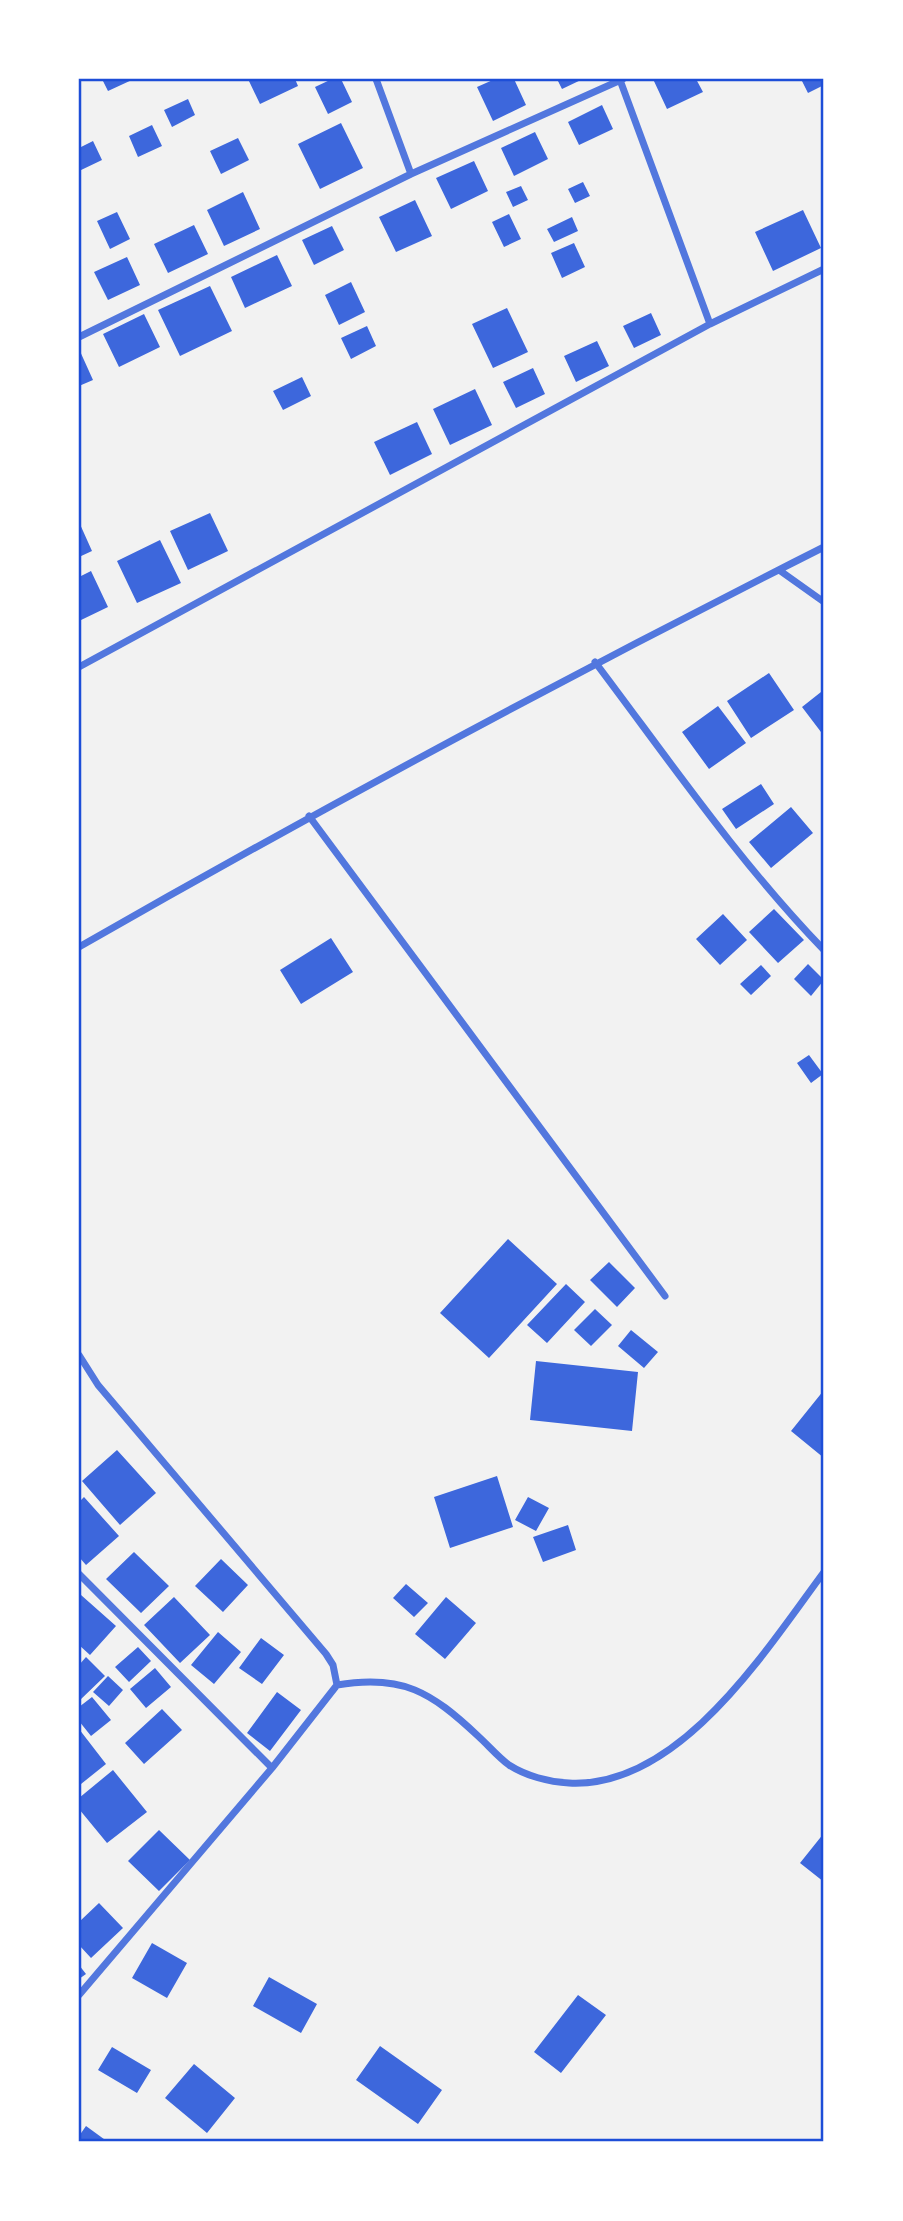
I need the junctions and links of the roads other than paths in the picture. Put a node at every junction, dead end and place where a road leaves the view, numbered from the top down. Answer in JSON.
{"nodes":[{"id":1,"x":376,"y":79,"type":"edge"},
{"id":2,"x":622,"y":79,"type":"edge"},
{"id":3,"x":411,"y":174,"type":"junction"},
{"id":4,"x":824,"y":268,"type":"edge"},
{"id":5,"x":710,"y":324,"type":"junction"},
{"id":6,"x":79,"y":337,"type":"edge"},
{"id":7,"x":824,"y":547,"type":"edge"},
{"id":8,"x":779,"y":570,"type":"junction"},
{"id":9,"x":824,"y":602,"type":"edge"},
{"id":10,"x":595,"y":662,"type":"junction"},
{"id":11,"x":79,"y":667,"type":"edge"},
{"id":12,"x":309,"y":816,"type":"junction"},
{"id":13,"x":79,"y":947,"type":"edge"},
{"id":14,"x":824,"y":950,"type":"edge"},
{"id":15,"x":666,"y":1296,"type":"dead end"},
{"id":16,"x":79,"y":1355,"type":"edge"},
{"id":17,"x":824,"y":1572,"type":"edge"},
{"id":18,"x":79,"y":1574,"type":"edge"},
{"id":19,"x":337,"y":1685,"type":"junction"},
{"id":20,"x":272,"y":1768,"type":"junction"},
{"id":21,"x":79,"y":1994,"type":"edge"}],
"edges":[{"from":1,"to":3,"type":"street"},
{"from":2,"to":3,"type":"street"},
{"from":2,"to":5,"type":"street"},
{"from":3,"to":6,"type":"street"},
{"from":4,"to":5,"type":"street"},
{"from":5,"to":11,"type":"street"},
{"from":7,"to":8,"type":"street"},
{"from":8,"to":9,"type":"street"},
{"from":8,"to":10,"type":"street"},
{"from":10,"to":12,"type":"street"},
{"from":10,"to":14,"type":"street"},
{"from":12,"to":13,"type":"street"},
{"from":12,"to":15,"type":"street"},
{"from":16,"to":19,"type":"street"},
{"from":17,"to":19,"type":"street"},
{"from":18,"to":20,"type":"street"},
{"from":19,"to":20,"type":"street"},
{"from":20,"to":21,"type":"street"}]}
